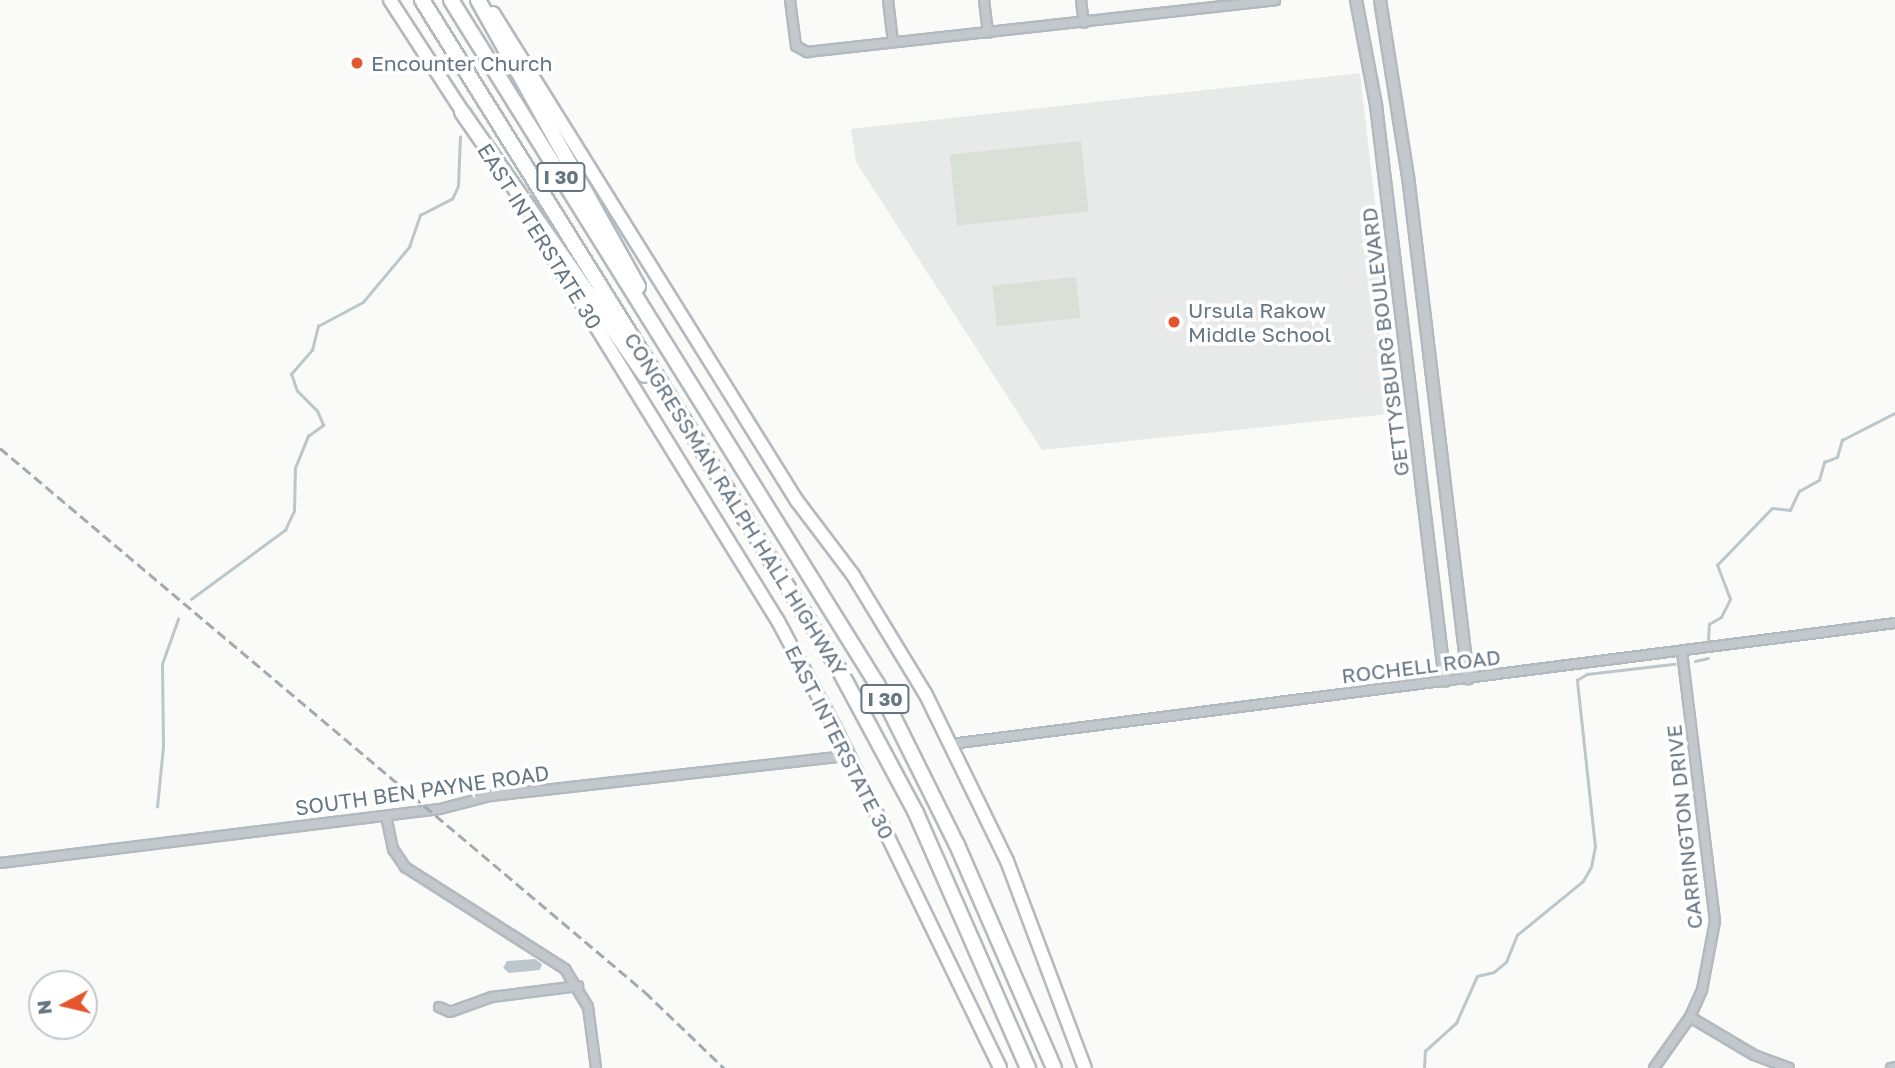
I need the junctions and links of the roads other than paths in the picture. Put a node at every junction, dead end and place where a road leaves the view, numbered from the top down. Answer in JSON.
{"nodes":[{"id":1,"x":390,"y":0,"type":"edge"},
{"id":2,"x":422,"y":0,"type":"edge"},
{"id":3,"x":451,"y":0,"type":"edge"},
{"id":4,"x":478,"y":0,"type":"edge"},
{"id":5,"x":484,"y":0,"type":"edge"},
{"id":6,"x":790,"y":0,"type":"edge"},
{"id":7,"x":888,"y":0,"type":"edge"},
{"id":8,"x":984,"y":0,"type":"edge"},
{"id":9,"x":1082,"y":0,"type":"edge"},
{"id":10,"x":1275,"y":0,"type":"edge"},
{"id":11,"x":1356,"y":0,"type":"edge"},
{"id":12,"x":1380,"y":0,"type":"edge"},
{"id":13,"x":1084,"y":23,"type":"junction"},
{"id":14,"x":988,"y":33,"type":"junction"},
{"id":15,"x":893,"y":43,"type":"junction"},
{"id":16,"x":462,"y":112,"type":"junction"},
{"id":17,"x":672,"y":353,"type":"junction"},
{"id":18,"x":793,"y":595,"type":"junction"},
{"id":19,"x":1895,"y":623,"type":"edge"},
{"id":20,"x":1682,"y":652,"type":"junction"},
{"id":21,"x":1468,"y":678,"type":"junction"},
{"id":22,"x":1445,"y":681,"type":"junction"},
{"id":23,"x":951,"y":744,"type":"junction"},
{"id":24,"x":849,"y":756,"type":"junction"},
{"id":25,"x":386,"y":816,"type":"junction"},
{"id":26,"x":0,"y":863,"type":"edge"},
{"id":27,"x":578,"y":986,"type":"junction"},
{"id":28,"x":439,"y":1007,"type":"dead end"},
{"id":29,"x":1690,"y":1017,"type":"junction"},
{"id":30,"x":596,"y":1068,"type":"edge"},
{"id":31,"x":1000,"y":1068,"type":"edge"},
{"id":32,"x":1028,"y":1068,"type":"edge"},
{"id":33,"x":1054,"y":1068,"type":"edge"},
{"id":34,"x":1085,"y":1068,"type":"edge"},
{"id":35,"x":1654,"y":1068,"type":"edge"},
{"id":36,"x":1789,"y":1068,"type":"edge"}],
"edges":[{"from":1,"to":16,"type":"main road","name":"EAST INTERSTATE 30"},
{"from":2,"to":18,"type":"highway","name":"CONGRESSMAN RALPH HALL HIGHWAY","number":"I 30"},
{"from":3,"to":17,"type":"highway","name":"CONGRESSMAN RALPH HALL HIGHWAY","number":"I 30"},
{"from":4,"to":17,"type":"highway"},
{"from":5,"to":23,"type":"main road"},
{"from":6,"to":15,"type":"street"},
{"from":7,"to":15,"type":"street"},
{"from":8,"to":14,"type":"street"},
{"from":9,"to":13,"type":"street"},
{"from":10,"to":13,"type":"street"},
{"from":11,"to":22,"type":"street","name":"GETTYSBURG BOULEVARD"},
{"from":12,"to":21,"type":"street","name":"GETTYSBURG BOULEVARD"},
{"from":13,"to":14,"type":"street"},
{"from":14,"to":15,"type":"street"},
{"from":16,"to":18,"type":"highway"},
{"from":16,"to":24,"type":"main road","name":"EAST INTERSTATE 30"},
{"from":17,"to":33,"type":"highway","name":"CONGRESSMAN RALPH HALL HIGHWAY","number":"I 30"},
{"from":18,"to":32,"type":"highway","name":"CONGRESSMAN RALPH HALL HIGHWAY","number":"I 30"},
{"from":19,"to":20,"type":"street","name":"ROCHELL ROAD"},
{"from":20,"to":21,"type":"street","name":"ROCHELL ROAD"},
{"from":20,"to":29,"type":"street","name":"CARRINGTON DRIVE"},
{"from":21,"to":22,"type":"street","name":"ROCHELL ROAD"},
{"from":22,"to":23,"type":"street","name":"ROCHELL ROAD"},
{"from":23,"to":34,"type":"main road"},
{"from":24,"to":25,"type":"street","name":"SOUTH BEN PAYNE ROAD"},
{"from":24,"to":31,"type":"main road","name":"EAST INTERSTATE 30"},
{"from":25,"to":26,"type":"street","name":"SOUTH BEN PAYNE ROAD"},
{"from":25,"to":27,"type":"street"},
{"from":27,"to":28,"type":"street"},
{"from":27,"to":30,"type":"street"},
{"from":29,"to":35,"type":"street","name":"CARRINGTON DRIVE"},
{"from":29,"to":36,"type":"street"}]}
